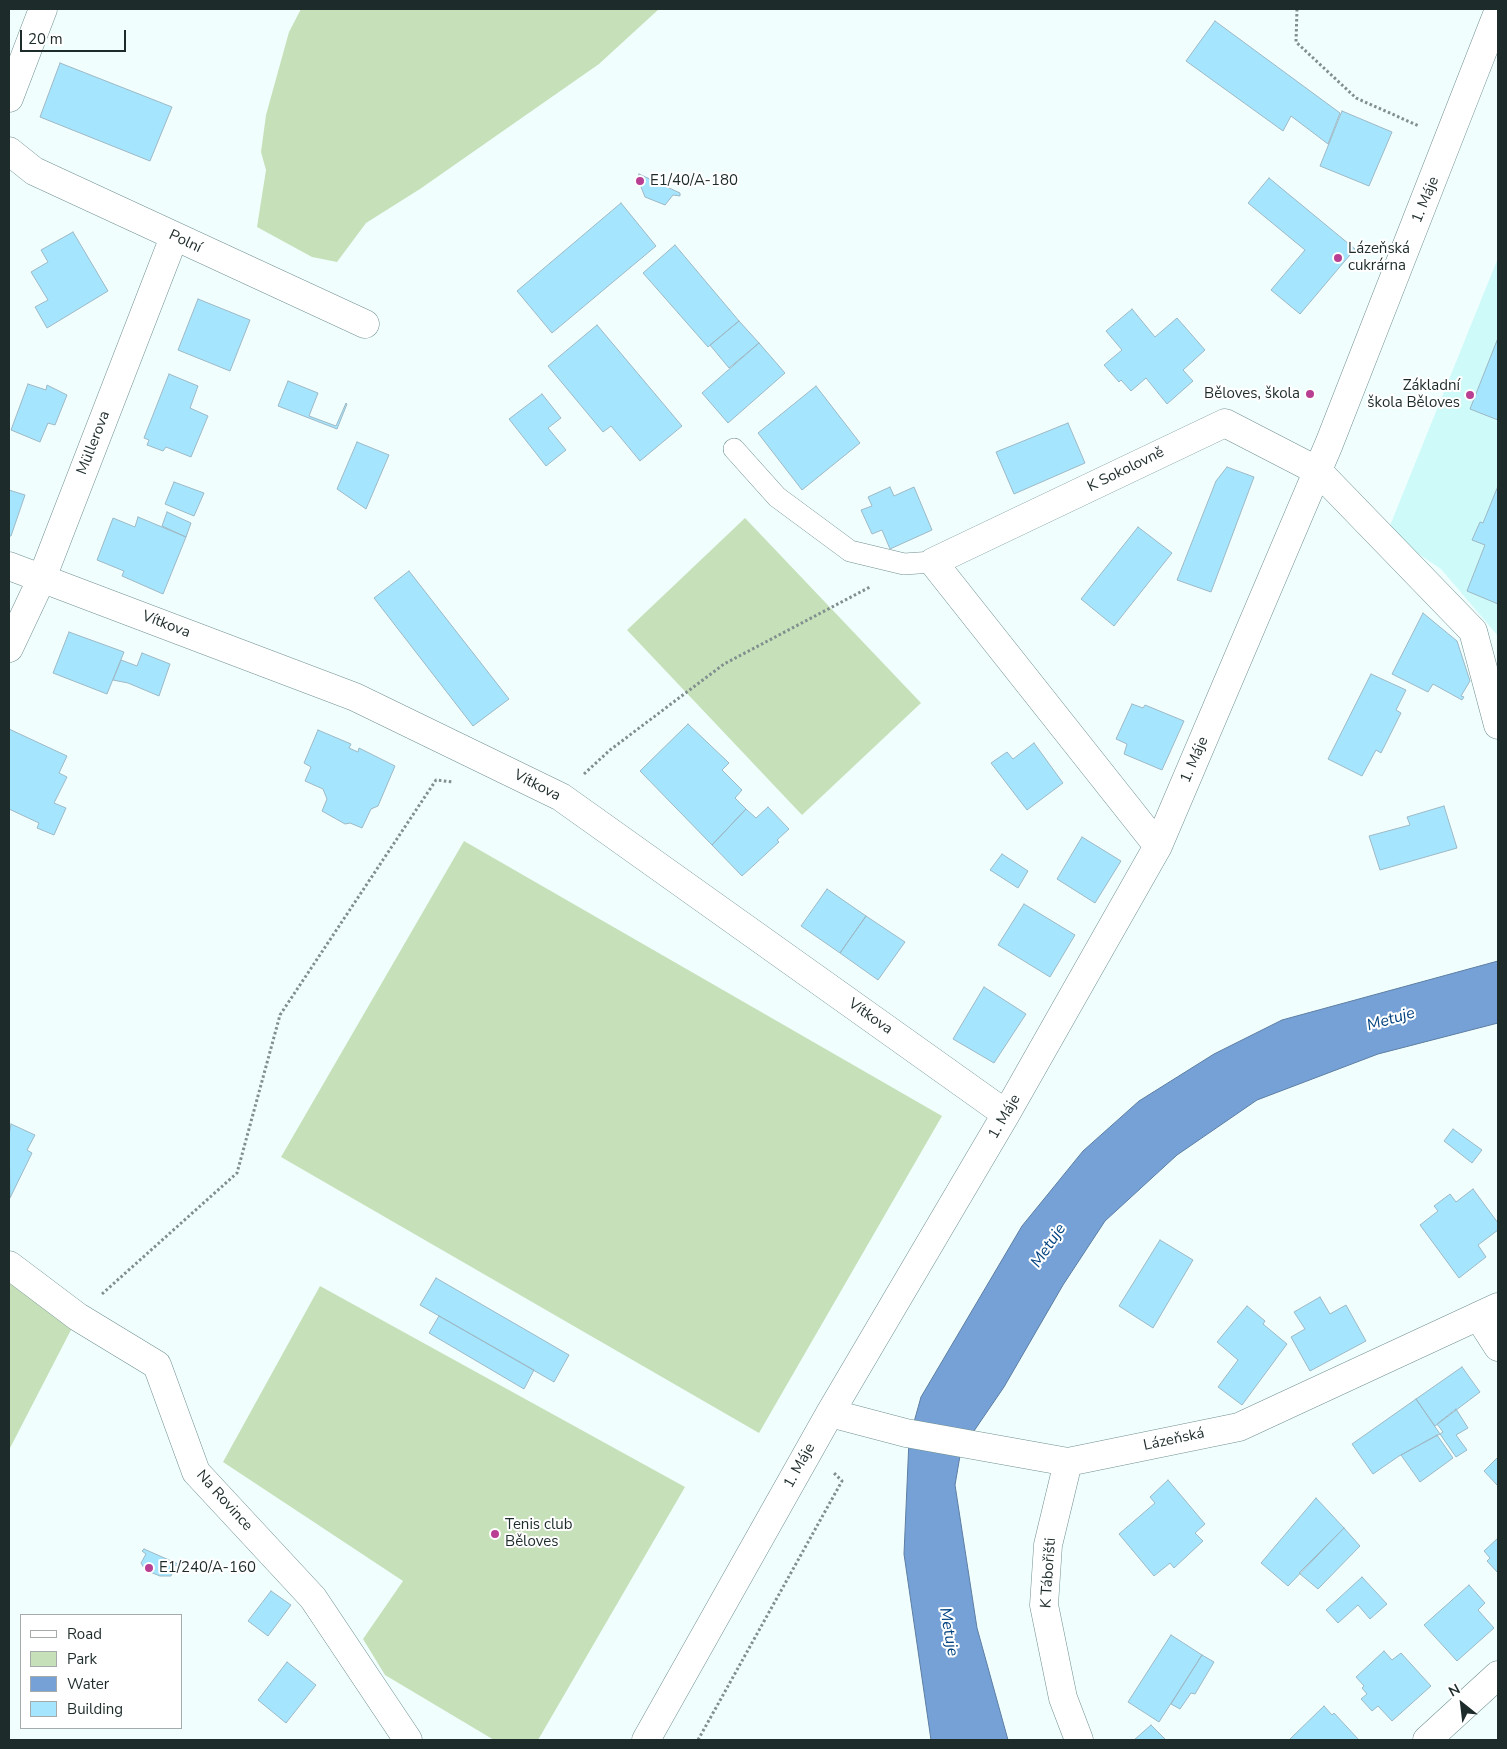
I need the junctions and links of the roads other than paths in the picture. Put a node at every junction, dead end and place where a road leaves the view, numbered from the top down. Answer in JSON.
{"nodes":[{"id":1,"x":43,"y":9,"type":"edge"},
{"id":2,"x":1498,"y":12,"type":"edge"},
{"id":3,"x":9,"y":98,"type":"edge"},
{"id":4,"x":9,"y":151,"type":"edge"},
{"id":5,"x":174,"y":237,"type":"junction"},
{"id":6,"x":365,"y":324,"type":"dead end"},
{"id":7,"x":734,"y":449,"type":"dead end"},
{"id":8,"x":1318,"y":470,"type":"junction"},
{"id":9,"x":933,"y":562,"type":"junction"},
{"id":10,"x":9,"y":566,"type":"edge"},
{"id":11,"x":42,"y":578,"type":"junction"},
{"id":12,"x":9,"y":648,"type":"edge"},
{"id":13,"x":1498,"y":725,"type":"edge"},
{"id":14,"x":1158,"y":846,"type":"junction"},
{"id":15,"x":1006,"y":1114,"type":"junction"},
{"id":16,"x":9,"y":1265,"type":"edge"},
{"id":17,"x":1488,"y":1312,"type":"edge"},
{"id":18,"x":1498,"y":1347,"type":"edge"},
{"id":19,"x":830,"y":1412,"type":"junction"},
{"id":20,"x":1068,"y":1462,"type":"junction"},
{"id":21,"x":1498,"y":1675,"type":"edge"},
{"id":22,"x":408,"y":1740,"type":"edge"},
{"id":23,"x":646,"y":1740,"type":"edge"},
{"id":24,"x":1079,"y":1740,"type":"edge"},
{"id":25,"x":1428,"y":1740,"type":"edge"}],
"edges":[{"from":1,"to":3,"type":"street"},
{"from":2,"to":8,"type":"street","name":"1. Máje"},
{"from":4,"to":5,"type":"street","name":"Polní"},
{"from":5,"to":6,"type":"street","name":"Polní"},
{"from":5,"to":11,"type":"street","name":"Müllerova"},
{"from":7,"to":9,"type":"lane","name":"K Sokolovně"},
{"from":8,"to":9,"type":"street","name":"K Sokolovně"},
{"from":8,"to":13,"type":"street"},
{"from":8,"to":14,"type":"street","name":"1. Máje"},
{"from":9,"to":14,"type":"street"},
{"from":10,"to":11,"type":"street","name":"Vítkova"},
{"from":11,"to":12,"type":"street","name":"Müllerova"},
{"from":11,"to":15,"type":"street","name":"Vítkova"},
{"from":14,"to":15,"type":"street","name":"1. Máje"},
{"from":15,"to":19,"type":"street","name":"1. Máje"},
{"from":16,"to":22,"type":"street","name":"Na Rovince"},
{"from":17,"to":18,"type":"street"},
{"from":17,"to":20,"type":"street","name":"Lázeňská"},
{"from":19,"to":20,"type":"street","name":"Lázeňská"},
{"from":19,"to":23,"type":"street","name":"1. Máje"},
{"from":20,"to":24,"type":"street","name":"K Tábořišti"},
{"from":21,"to":25,"type":"street"}]}
